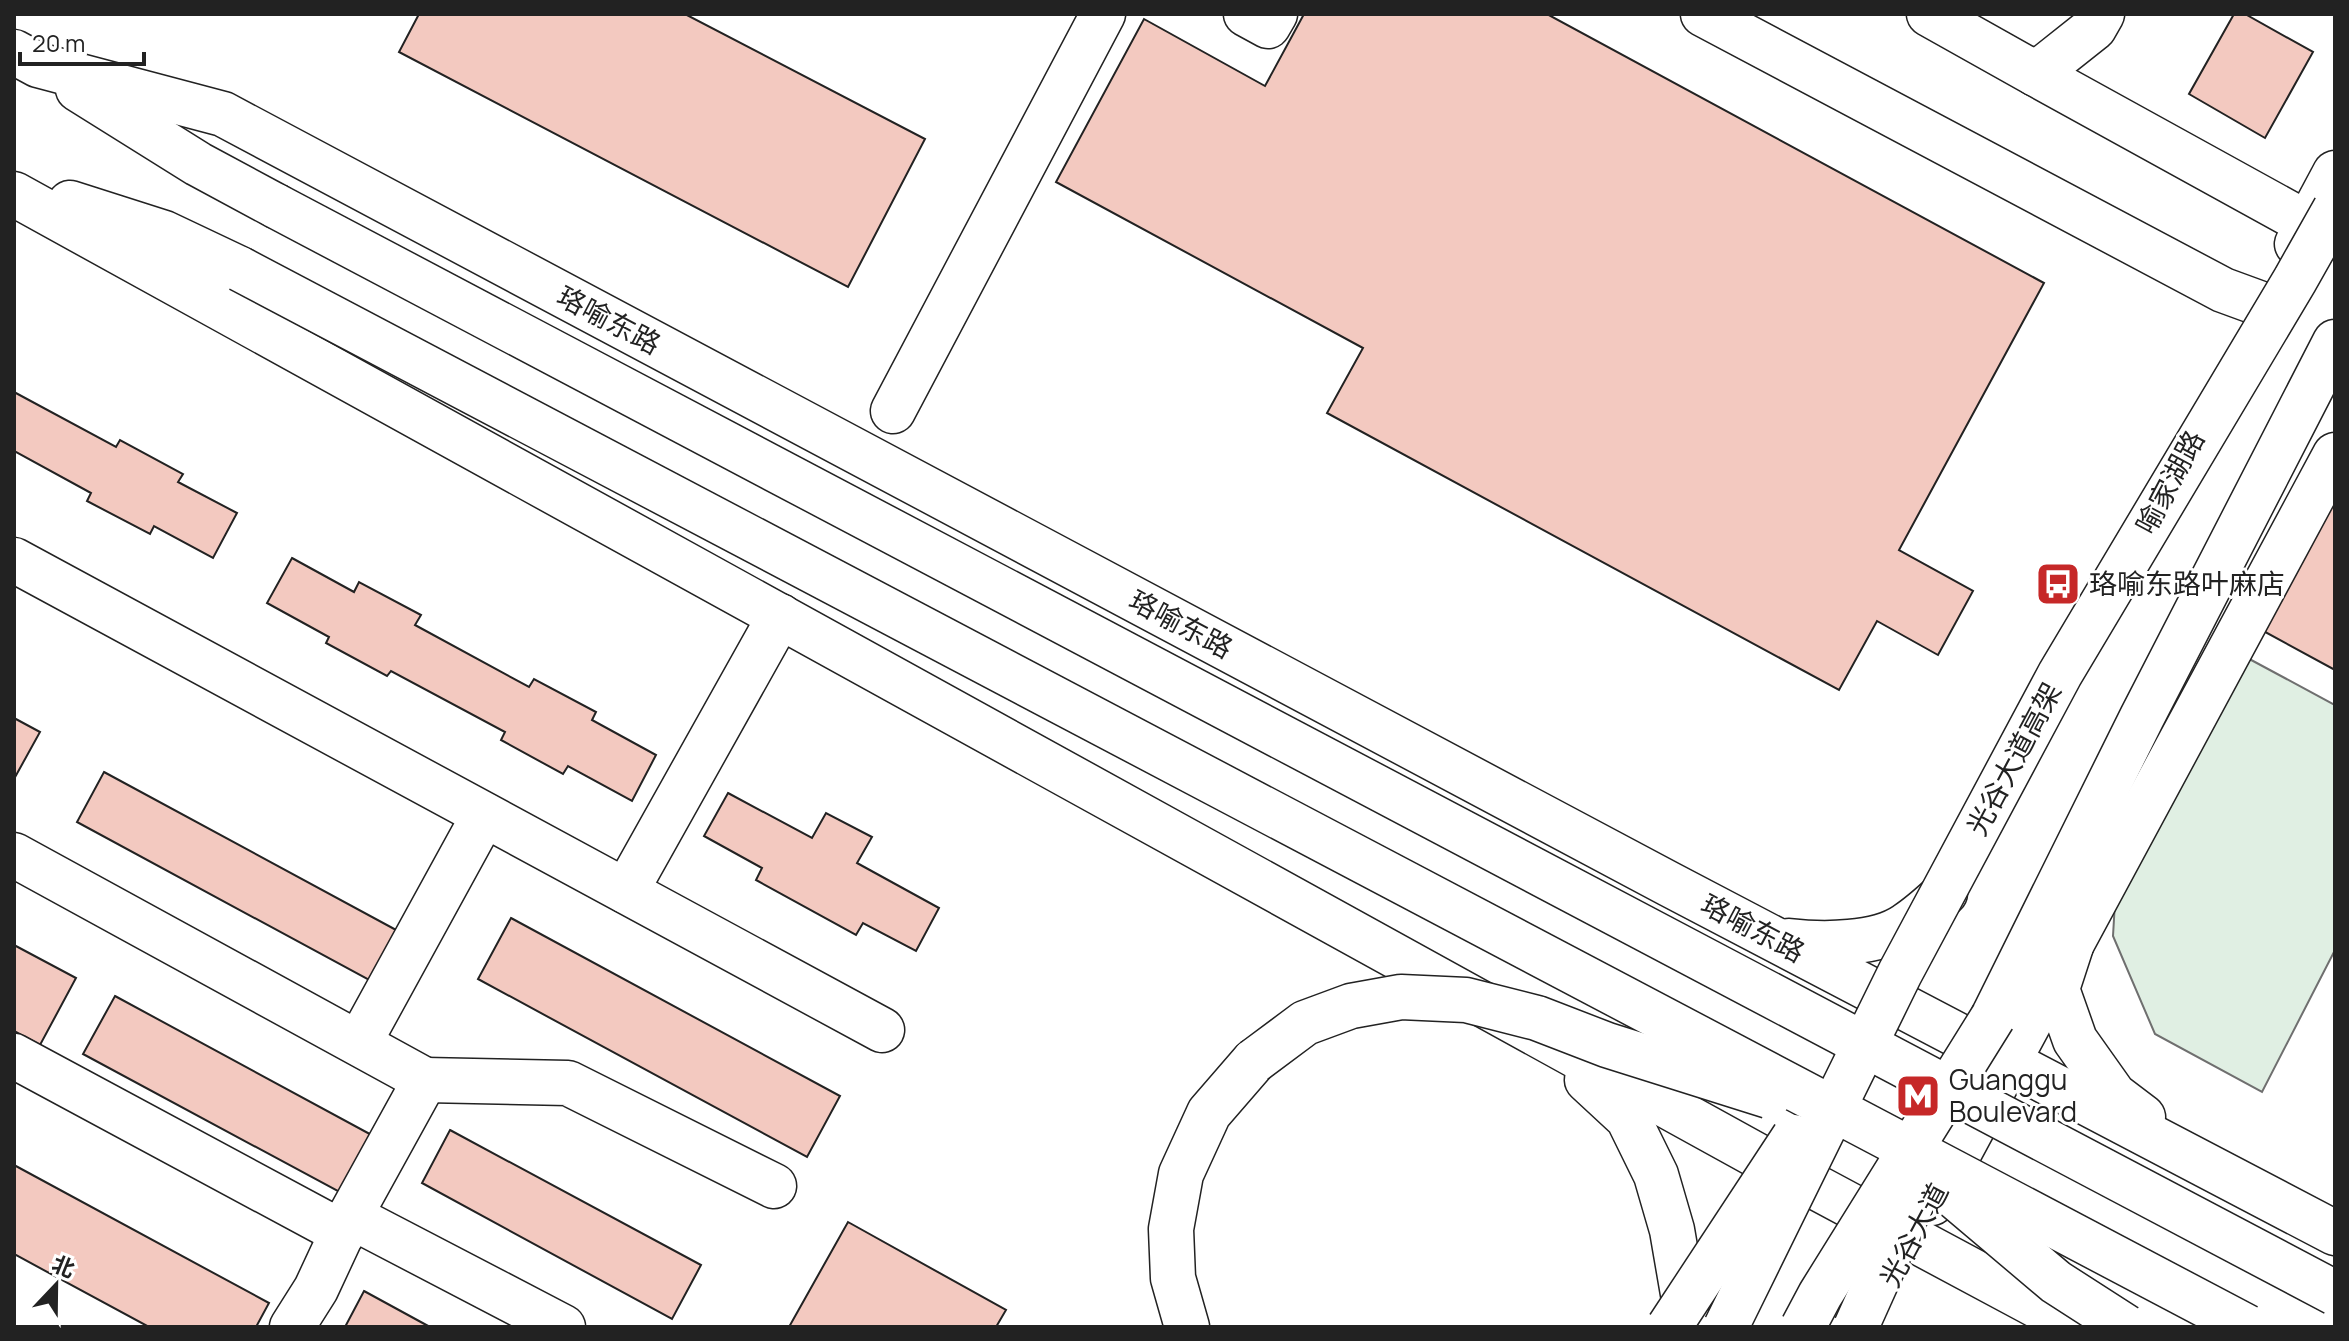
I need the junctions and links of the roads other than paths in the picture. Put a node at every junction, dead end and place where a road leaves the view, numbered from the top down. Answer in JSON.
{"nodes":[{"id":1,"x":1103,"y":14,"type":"edge"},
{"id":2,"x":1246,"y":14,"type":"edge"},
{"id":3,"x":1275,"y":14,"type":"edge"},
{"id":4,"x":1703,"y":14,"type":"edge"},
{"id":5,"x":1929,"y":14,"type":"edge"},
{"id":6,"x":2102,"y":14,"type":"edge"},
{"id":7,"x":26,"y":58,"type":"edge"},
{"id":8,"x":2036,"y":74,"type":"junction"},
{"id":9,"x":2335,"y":173,"type":"edge"},
{"id":10,"x":14,"y":185,"type":"edge"},
{"id":11,"x":14,"y":194,"type":"edge"},
{"id":12,"x":2321,"y":216,"type":"edge"},
{"id":13,"x":2264,"y":305,"type":"junction"},
{"id":14,"x":2335,"y":342,"type":"edge"},
{"id":15,"x":893,"y":411,"type":"dead end"},
{"id":16,"x":2335,"y":455,"type":"edge"},
{"id":17,"x":14,"y":560,"type":"edge"},
{"id":18,"x":780,"y":616,"type":"junction"},
{"id":19,"x":484,"y":815,"type":"junction"},
{"id":20,"x":14,"y":855,"type":"edge"},
{"id":21,"x":1953,"y":886,"type":"junction"},
{"id":22,"x":626,"y":891,"type":"junction"},
{"id":23,"x":1772,"y":938,"type":"junction"},
{"id":24,"x":2071,"y":946,"type":"junction"},
{"id":25,"x":1896,"y":987,"type":"junction"},
{"id":26,"x":1993,"y":1017,"type":"junction"},
{"id":27,"x":882,"y":1030,"type":"dead end"},
{"id":28,"x":1541,"y":1037,"type":"junction"},
{"id":29,"x":359,"y":1043,"type":"junction"},
{"id":30,"x":14,"y":1056,"type":"edge"},
{"id":31,"x":2008,"y":1062,"type":"junction"},
{"id":32,"x":425,"y":1080,"type":"junction"},
{"id":33,"x":1874,"y":1129,"type":"junction"},
{"id":34,"x":2205,"y":1165,"type":"junction"},
{"id":35,"x":1797,"y":1177,"type":"junction"},
{"id":36,"x":774,"y":1186,"type":"dead end"},
{"id":37,"x":347,"y":1224,"type":"junction"},
{"id":38,"x":2335,"y":1233,"type":"edge"},
{"id":39,"x":1912,"y":1239,"type":"junction"},
{"id":40,"x":2335,"y":1293,"type":"edge"},
{"id":41,"x":292,"y":1327,"type":"edge"},
{"id":42,"x":563,"y":1327,"type":"edge"},
{"id":43,"x":1187,"y":1327,"type":"edge"},
{"id":44,"x":1669,"y":1327,"type":"edge"},
{"id":45,"x":1684,"y":1327,"type":"edge"},
{"id":46,"x":1714,"y":1327,"type":"edge"},
{"id":47,"x":1726,"y":1327,"type":"edge"},
{"id":48,"x":1803,"y":1327,"type":"edge"},
{"id":49,"x":1856,"y":1327,"type":"edge"},
{"id":50,"x":1865,"y":1327,"type":"edge"},
{"id":51,"x":2077,"y":1327,"type":"edge"},
{"id":52,"x":2126,"y":1327,"type":"edge"},
{"id":53,"x":2247,"y":1327,"type":"edge"}],
"edges":[{"from":1,"to":15,"type":"main road"},
{"from":2,"to":3,"type":"main road"},
{"from":4,"to":13,"type":"main road"},
{"from":5,"to":8,"type":"main road"},
{"from":6,"to":8,"type":"main road"},
{"from":7,"to":23,"type":"main road","name":"珞喻东路"},
{"from":7,"to":40,"type":"main road","bridge":true},
{"from":8,"to":12,"type":"main road"},
{"from":9,"to":12,"type":"main road","name":"喻家湖路"},
{"from":10,"to":33,"type":"main road","bridge":true},
{"from":11,"to":18,"type":"main road"},
{"from":12,"to":13,"type":"main road","name":"喻家湖路"},
{"from":12,"to":25,"type":"main road","name":"光谷大道高架","bridge":true},
{"from":13,"to":21,"type":"main road","name":"喻家湖路"},
{"from":14,"to":26,"type":"main road"},
{"from":16,"to":24,"type":"main road"},
{"from":17,"to":19,"type":"main road"},
{"from":18,"to":22,"type":"main road"},
{"from":18,"to":28,"type":"main road"},
{"from":19,"to":22,"type":"main road"},
{"from":19,"to":29,"type":"main road"},
{"from":20,"to":29,"type":"main road"},
{"from":21,"to":23,"type":"main road"},
{"from":21,"to":25,"type":"main road","name":"喻家湖路"},
{"from":22,"to":27,"type":"main road"},
{"from":23,"to":25,"type":"main road","name":"珞喻东路"},
{"from":24,"to":31,"type":"main road"},
{"from":24,"to":34,"type":"main road"},
{"from":25,"to":31,"type":"main road","name":"珞喻东路"},
{"from":25,"to":35,"type":"main road","name":"喻家湖路"},
{"from":25,"to":44,"type":"main road","bridge":true},
{"from":25,"to":47,"type":"main road","name":"光谷大道高架","bridge":true},
{"from":26,"to":48,"type":"main road","bridge":true},
{"from":26,"to":49,"type":"main road","bridge":true},
{"from":28,"to":35,"type":"main road"},
{"from":28,"to":45,"type":"main road"},
{"from":29,"to":32,"type":"main road"},
{"from":30,"to":37,"type":"main road"},
{"from":31,"to":34,"type":"main road","name":"珞喻东路"},
{"from":31,"to":39,"type":"main road","name":"光谷大道"},
{"from":32,"to":36,"type":"main road"},
{"from":32,"to":37,"type":"main road"},
{"from":33,"to":43,"type":"main road","bridge":true},
{"from":33,"to":52,"type":"main road","bridge":true},
{"from":33,"to":53,"type":"main road","bridge":true},
{"from":34,"to":38,"type":"main road","name":"珞喻东路"},
{"from":35,"to":39,"type":"main road"},
{"from":35,"to":46,"type":"main road","name":"喻家湖路"},
{"from":37,"to":41,"type":"main road"},
{"from":37,"to":42,"type":"main road"},
{"from":39,"to":50,"type":"main road","name":"光谷大道"},
{"from":39,"to":51,"type":"main road"}]}
